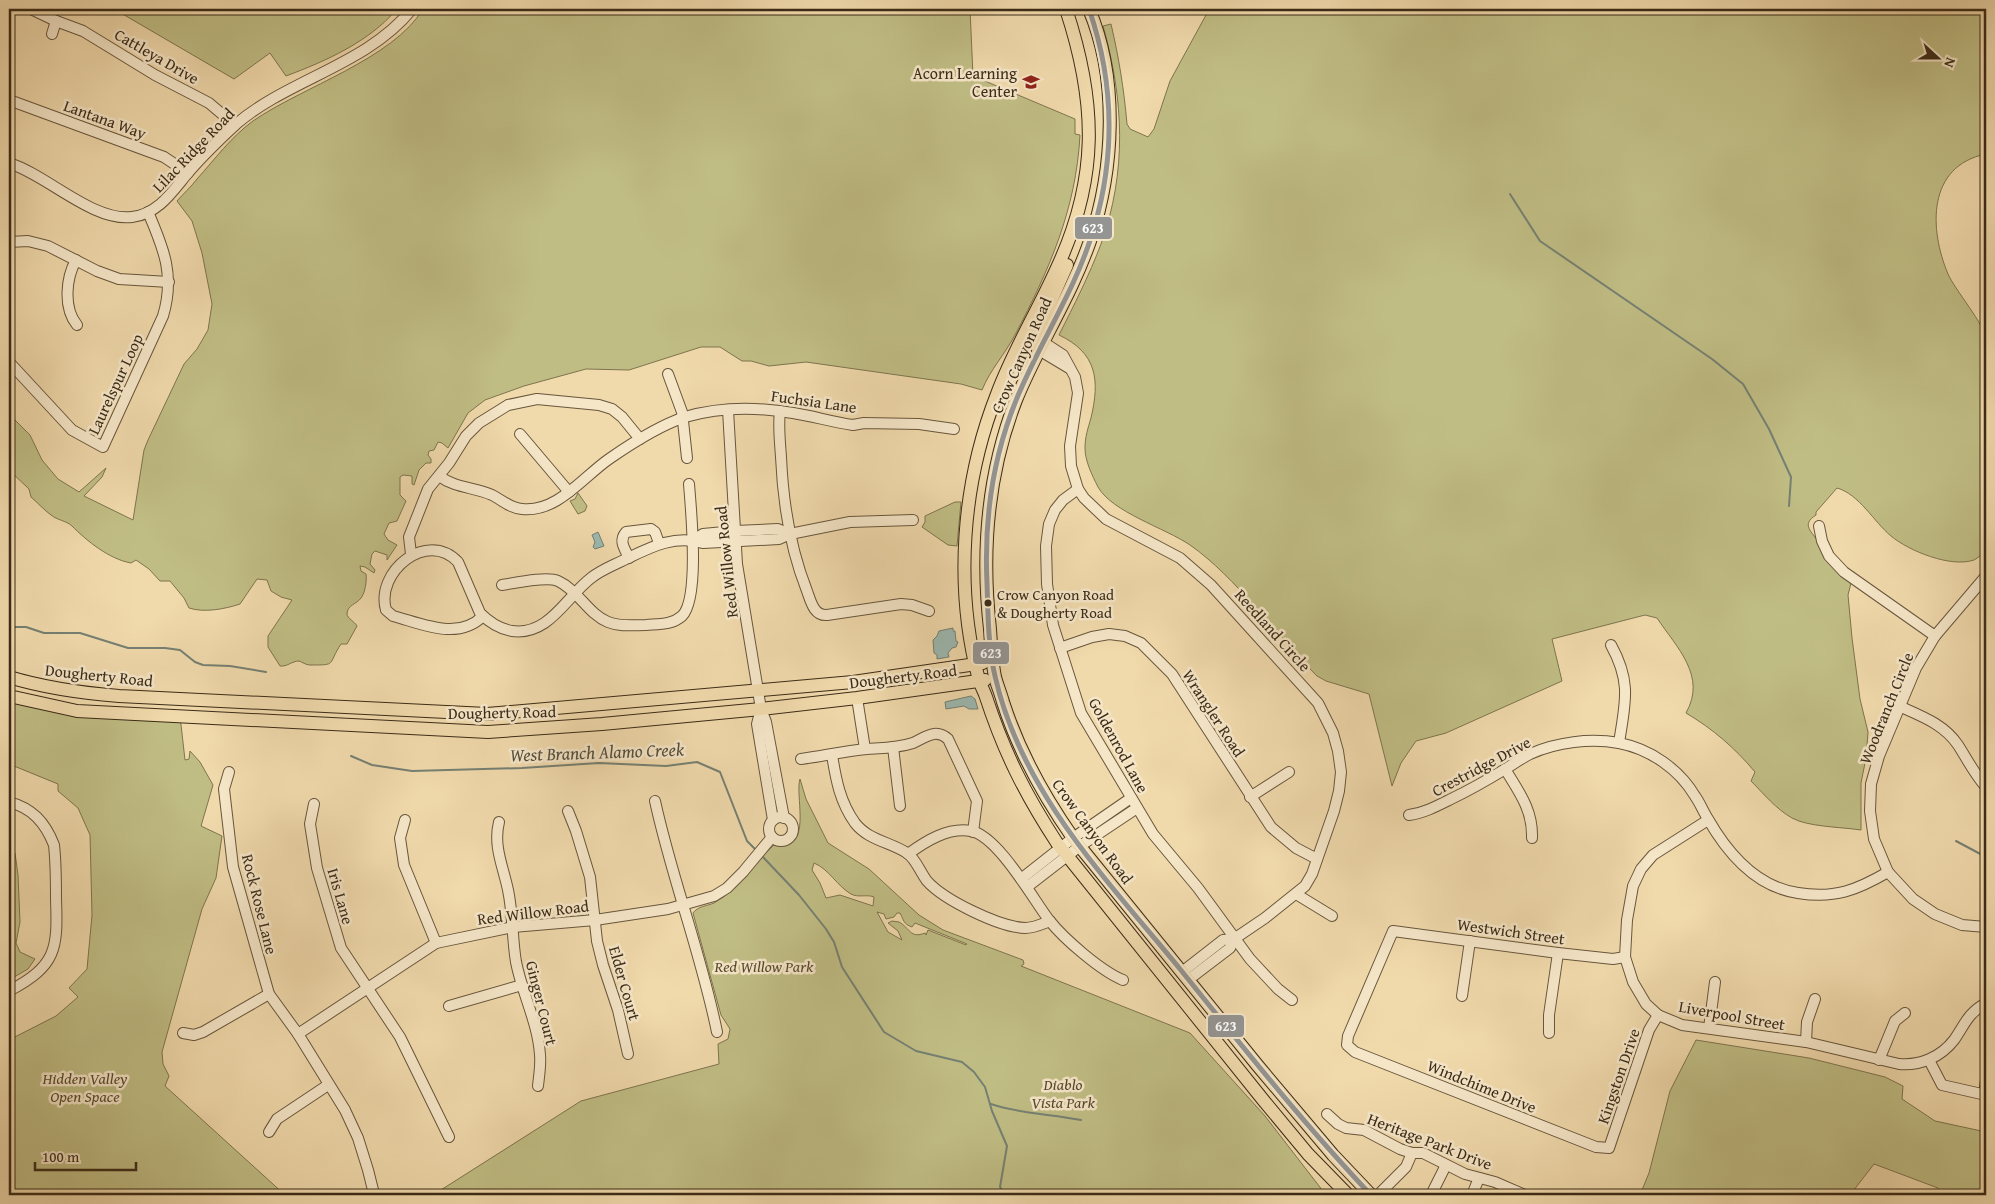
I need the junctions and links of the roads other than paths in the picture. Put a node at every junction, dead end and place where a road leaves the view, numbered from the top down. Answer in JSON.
{"nodes":[{"id":1,"x":31,"y":9,"type":"edge"},
{"id":2,"x":412,"y":9,"type":"edge"},
{"id":3,"x":1066,"y":9,"type":"edge"},
{"id":4,"x":1088,"y":9,"type":"edge"},
{"id":5,"x":56,"y":22,"type":"junction"},
{"id":6,"x":52,"y":34,"type":"dead end"},
{"id":7,"x":9,"y":100,"type":"edge"},
{"id":8,"x":235,"y":125,"type":"junction"},
{"id":9,"x":9,"y":162,"type":"edge"},
{"id":10,"x":188,"y":173,"type":"junction"},
{"id":11,"x":148,"y":212,"type":"junction"},
{"id":12,"x":1076,"y":221,"type":"junction"},
{"id":13,"x":9,"y":242,"type":"edge"},
{"id":14,"x":76,"y":260,"type":"junction"},
{"id":15,"x":169,"y":282,"type":"junction"},
{"id":16,"x":77,"y":325,"type":"dead end"},
{"id":17,"x":1041,"y":346,"type":"junction"},
{"id":18,"x":9,"y":362,"type":"edge"},
{"id":19,"x":668,"y":374,"type":"dead end"},
{"id":20,"x":728,"y":410,"type":"junction"},
{"id":21,"x":780,"y":411,"type":"junction"},
{"id":22,"x":684,"y":418,"type":"junction"},
{"id":23,"x":954,"y":429,"type":"dead end"},
{"id":24,"x":520,"y":434,"type":"dead end"},
{"id":25,"x":640,"y":439,"type":"junction"},
{"id":26,"x":687,"y":458,"type":"dead end"},
{"id":27,"x":439,"y":476,"type":"junction"},
{"id":28,"x":689,"y":484,"type":"dead end"},
{"id":29,"x":1078,"y":489,"type":"junction"},
{"id":30,"x":569,"y":492,"type":"junction"},
{"id":31,"x":913,"y":520,"type":"dead end"},
{"id":32,"x":1819,"y":526,"type":"dead end"},
{"id":33,"x":790,"y":534,"type":"junction"},
{"id":34,"x":736,"y":536,"type":"junction"},
{"id":35,"x":693,"y":540,"type":"junction"},
{"id":36,"x":659,"y":543,"type":"junction"},
{"id":37,"x":411,"y":554,"type":"junction"},
{"id":38,"x":629,"y":558,"type":"junction"},
{"id":39,"x":1986,"y":576,"type":"edge"},
{"id":40,"x":502,"y":585,"type":"dead end"},
{"id":41,"x":574,"y":594,"type":"junction"},
{"id":42,"x":930,"y":611,"type":"dead end"},
{"id":43,"x":483,"y":616,"type":"junction"},
{"id":44,"x":1935,"y":636,"type":"junction"},
{"id":45,"x":1611,"y":645,"type":"dead end"},
{"id":46,"x":1060,"y":648,"type":"junction"},
{"id":47,"x":993,"y":662,"type":"junction"},
{"id":48,"x":976,"y":664,"type":"junction"},
{"id":49,"x":9,"y":678,"type":"edge"},
{"id":50,"x":995,"y":678,"type":"junction"},
{"id":51,"x":979,"y":682,"type":"junction"},
{"id":52,"x":758,"y":690,"type":"junction"},
{"id":53,"x":9,"y":696,"type":"edge"},
{"id":54,"x":857,"y":698,"type":"junction"},
{"id":55,"x":1899,"y":706,"type":"junction"},
{"id":56,"x":761,"y":709,"type":"junction"},
{"id":57,"x":1619,"y":743,"type":"junction"},
{"id":58,"x":893,"y":748,"type":"junction"},
{"id":59,"x":865,"y":749,"type":"junction"},
{"id":60,"x":832,"y":755,"type":"junction"},
{"id":61,"x":801,"y":759,"type":"dead end"},
{"id":62,"x":1505,"y":769,"type":"junction"},
{"id":63,"x":229,"y":772,"type":"dead end"},
{"id":64,"x":1288,"y":772,"type":"dead end"},
{"id":65,"x":1986,"y":787,"type":"edge"},
{"id":66,"x":1250,"y":797,"type":"junction"},
{"id":67,"x":655,"y":801,"type":"dead end"},
{"id":68,"x":9,"y":802,"type":"edge"},
{"id":69,"x":1134,"y":803,"type":"junction"},
{"id":70,"x":314,"y":804,"type":"dead end"},
{"id":71,"x":900,"y":806,"type":"dead end"},
{"id":72,"x":568,"y":811,"type":"dead end"},
{"id":73,"x":1409,"y":815,"type":"dead end"},
{"id":74,"x":779,"y":819,"type":"junction"},
{"id":75,"x":405,"y":820,"type":"dead end"},
{"id":76,"x":1708,"y":820,"type":"junction"},
{"id":77,"x":499,"y":822,"type":"dead end"},
{"id":78,"x":973,"y":832,"type":"junction"},
{"id":79,"x":1532,"y":838,"type":"dead end"},
{"id":80,"x":770,"y":840,"type":"junction"},
{"id":81,"x":1076,"y":842,"type":"junction"},
{"id":82,"x":1064,"y":852,"type":"junction"},
{"id":83,"x":908,"y":854,"type":"junction"},
{"id":84,"x":1317,"y":859,"type":"junction"},
{"id":85,"x":1888,"y":872,"type":"junction"},
{"id":86,"x":1024,"y":883,"type":"junction"},
{"id":87,"x":1296,"y":894,"type":"junction"},
{"id":88,"x":682,"y":904,"type":"junction"},
{"id":89,"x":1332,"y":916,"type":"dead end"},
{"id":90,"x":595,"y":920,"type":"junction"},
{"id":91,"x":1050,"y":921,"type":"junction"},
{"id":92,"x":514,"y":926,"type":"junction"},
{"id":93,"x":1986,"y":928,"type":"edge"},
{"id":94,"x":1234,"y":939,"type":"junction"},
{"id":95,"x":1470,"y":941,"type":"junction"},
{"id":96,"x":436,"y":944,"type":"junction"},
{"id":97,"x":1558,"y":954,"type":"junction"},
{"id":98,"x":1625,"y":957,"type":"junction"},
{"id":99,"x":1185,"y":976,"type":"junction"},
{"id":100,"x":1123,"y":980,"type":"dead end"},
{"id":101,"x":1715,"y":982,"type":"dead end"},
{"id":102,"x":522,"y":985,"type":"junction"},
{"id":103,"x":367,"y":989,"type":"junction"},
{"id":104,"x":9,"y":991,"type":"edge"},
{"id":105,"x":269,"y":994,"type":"junction"},
{"id":106,"x":1462,"y":996,"type":"dead end"},
{"id":107,"x":1815,"y":999,"type":"dead end"},
{"id":108,"x":1292,"y":1000,"type":"dead end"},
{"id":109,"x":1986,"y":1003,"type":"edge"},
{"id":110,"x":449,"y":1006,"type":"dead end"},
{"id":111,"x":1905,"y":1013,"type":"dead end"},
{"id":112,"x":1658,"y":1015,"type":"junction"},
{"id":113,"x":1709,"y":1028,"type":"junction"},
{"id":114,"x":717,"y":1032,"type":"dead end"},
{"id":115,"x":183,"y":1033,"type":"dead end"},
{"id":116,"x":1549,"y":1033,"type":"dead end"},
{"id":117,"x":298,"y":1034,"type":"junction"},
{"id":118,"x":1806,"y":1042,"type":"junction"},
{"id":119,"x":1347,"y":1045,"type":"joint"},
{"id":120,"x":628,"y":1054,"type":"dead end"},
{"id":121,"x":1880,"y":1060,"type":"junction"},
{"id":122,"x":1929,"y":1060,"type":"junction"},
{"id":123,"x":1986,"y":1080,"type":"edge"},
{"id":124,"x":328,"y":1085,"type":"junction"},
{"id":125,"x":538,"y":1086,"type":"dead end"},
{"id":126,"x":1985,"y":1095,"type":"edge"},
{"id":127,"x":1327,"y":1114,"type":"dead end"},
{"id":128,"x":268,"y":1132,"type":"dead end"},
{"id":129,"x":449,"y":1137,"type":"dead end"},
{"id":130,"x":1609,"y":1148,"type":"joint"},
{"id":131,"x":1412,"y":1153,"type":"junction"},
{"id":132,"x":1446,"y":1165,"type":"junction"},
{"id":133,"x":1479,"y":1178,"type":"junction"},
{"id":134,"x":374,"y":1194,"type":"dead end"},
{"id":135,"x":1348,"y":1195,"type":"edge"},
{"id":136,"x":1371,"y":1195,"type":"edge"},
{"id":137,"x":1378,"y":1195,"type":"edge"},
{"id":138,"x":1431,"y":1195,"type":"edge"},
{"id":139,"x":1472,"y":1195,"type":"edge"},
{"id":140,"x":1525,"y":1195,"type":"edge"}],
"edges":[{"from":1,"to":5,"type":"street","name":"Cattleya Drive"},
{"from":2,"to":8,"type":"street","name":"Lilac Ridge Road"},
{"from":3,"to":12,"type":"main road","name":"Crow Canyon Road"},
{"from":4,"to":17,"type":"main road","name":"Crow Canyon Road"},
{"from":5,"to":6,"type":"street"},
{"from":5,"to":8,"type":"street","name":"Cattleya Drive"},
{"from":7,"to":10,"type":"street","name":"Lantana Way"},
{"from":8,"to":10,"type":"street","name":"Lilac Ridge Road"},
{"from":9,"to":11,"type":"street","name":"Lilac Ridge Road"},
{"from":10,"to":11,"type":"street","name":"Lilac Ridge Road"},
{"from":11,"to":15,"type":"street","name":"Laurelspur Loop"},
{"from":12,"to":17,"type":"main road"},
{"from":12,"to":48,"type":"main road","name":"Crow Canyon Road"},
{"from":13,"to":14,"type":"street"},
{"from":14,"to":15,"type":"street"},
{"from":14,"to":16,"type":"street"},
{"from":15,"to":18,"type":"street","name":"Laurelspur Loop"},
{"from":17,"to":29,"type":"street","name":"Reedland Circle"},
{"from":17,"to":47,"type":"main road","name":"Crow Canyon Road"},
{"from":19,"to":22,"type":"street"},
{"from":20,"to":21,"type":"street","name":"Fuchsia Lane"},
{"from":20,"to":22,"type":"street","name":"Fuchsia Lane"},
{"from":20,"to":34,"type":"street","name":"Red Willow Road"},
{"from":21,"to":23,"type":"street","name":"Fuchsia Lane"},
{"from":21,"to":33,"type":"street"},
{"from":22,"to":25,"type":"street","name":"Fuchsia Lane"},
{"from":22,"to":26,"type":"street"},
{"from":24,"to":30,"type":"street"},
{"from":25,"to":27,"type":"street"},
{"from":25,"to":30,"type":"street","name":"Fuchsia Lane"},
{"from":27,"to":30,"type":"street","name":"Fuchsia Lane"},
{"from":27,"to":37,"type":"street"},
{"from":28,"to":35,"type":"street"},
{"from":29,"to":46,"type":"street","name":"Goldenrod Lane"},
{"from":29,"to":84,"type":"street","name":"Reedland Circle"},
{"from":31,"to":33,"type":"street"},
{"from":32,"to":44,"type":"street"},
{"from":33,"to":34,"type":"street"},
{"from":33,"to":42,"type":"street"},
{"from":34,"to":35,"type":"street"},
{"from":34,"to":52,"type":"street","name":"Red Willow Road"},
{"from":35,"to":36,"type":"street"},
{"from":35,"to":41,"type":"street"},
{"from":36,"to":38,"type":"street"},
{"from":36,"to":38,"type":"street"},
{"from":37,"to":43,"type":"street"},
{"from":37,"to":43,"type":"street"},
{"from":38,"to":41,"type":"street"},
{"from":39,"to":44,"type":"street","name":"Woodranch Circle"},
{"from":40,"to":41,"type":"street"},
{"from":41,"to":43,"type":"street"},
{"from":44,"to":55,"type":"street","name":"Woodranch Circle"},
{"from":45,"to":57,"type":"street"},
{"from":46,"to":66,"type":"street","name":"Wrangler Road"},
{"from":46,"to":69,"type":"street","name":"Goldenrod Lane"},
{"from":47,"to":48,"type":"main road","name":"Dougherty Road"},
{"from":47,"to":50,"type":"main road","name":"Crow Canyon Road"},
{"from":48,"to":51,"type":"main road","name":"Crow Canyon Road"},
{"from":48,"to":52,"type":"main road","name":"Dougherty Road"},
{"from":49,"to":52,"type":"main road","name":"Dougherty Road"},
{"from":50,"to":51,"type":"main road","name":"Dougherty Road"},
{"from":50,"to":81,"type":"main road","name":"Crow Canyon Road"},
{"from":51,"to":54,"type":"main road","name":"Dougherty Road"},
{"from":51,"to":82,"type":"main road","name":"Crow Canyon Road"},
{"from":52,"to":56,"type":"street","name":"Red Willow Road"},
{"from":53,"to":56,"type":"main road","name":"Dougherty Road"},
{"from":54,"to":56,"type":"main road","name":"Dougherty Road"},
{"from":54,"to":59,"type":"street"},
{"from":55,"to":65,"type":"street"},
{"from":55,"to":85,"type":"street","name":"Woodranch Circle"},
{"from":56,"to":74,"type":"street","name":"Red Willow Road"},
{"from":57,"to":62,"type":"street","name":"Crestridge Drive"},
{"from":57,"to":76,"type":"street","name":"Crestridge Drive"},
{"from":58,"to":59,"type":"street"},
{"from":58,"to":71,"type":"street"},
{"from":58,"to":78,"type":"street"},
{"from":59,"to":60,"type":"street"},
{"from":60,"to":61,"type":"street"},
{"from":60,"to":83,"type":"street"},
{"from":62,"to":73,"type":"street","name":"Crestridge Drive"},
{"from":62,"to":79,"type":"street"},
{"from":63,"to":105,"type":"street","name":"Rock Rose Lane"},
{"from":64,"to":66,"type":"street"},
{"from":66,"to":84,"type":"street","name":"Wrangler Road"},
{"from":67,"to":88,"type":"street"},
{"from":68,"to":104,"type":"street"},
{"from":69,"to":81,"type":"street"},
{"from":69,"to":94,"type":"street","name":"Goldenrod Lane"},
{"from":70,"to":103,"type":"street","name":"Iris Lane"},
{"from":72,"to":90,"type":"street","name":"Elder Court"},
{"from":74,"to":80,"type":"street"},
{"from":74,"to":80,"type":"street"},
{"from":75,"to":96,"type":"street"},
{"from":76,"to":85,"type":"street","name":"Crestridge Drive"},
{"from":76,"to":98,"type":"street","name":"Liverpool Street"},
{"from":77,"to":92,"type":"street","name":"Ginger Court"},
{"from":78,"to":83,"type":"street"},
{"from":78,"to":86,"type":"street"},
{"from":80,"to":88,"type":"street","name":"Red Willow Road"},
{"from":81,"to":82,"type":"street"},
{"from":81,"to":99,"type":"main road","name":"Crow Canyon Road"},
{"from":82,"to":86,"type":"street"},
{"from":82,"to":135,"type":"main road","name":"Crow Canyon Road"},
{"from":83,"to":91,"type":"street"},
{"from":84,"to":87,"type":"street","name":"Reedland Circle"},
{"from":85,"to":93,"type":"street","name":"Woodranch Circle"},
{"from":86,"to":91,"type":"street"},
{"from":87,"to":89,"type":"street"},
{"from":87,"to":94,"type":"street","name":"Reedland Circle"},
{"from":88,"to":90,"type":"street","name":"Red Willow Road"},
{"from":88,"to":114,"type":"street"},
{"from":90,"to":92,"type":"street","name":"Red Willow Road"},
{"from":90,"to":120,"type":"street","name":"Elder Court"},
{"from":91,"to":100,"type":"street"},
{"from":92,"to":96,"type":"street","name":"Red Willow Road"},
{"from":92,"to":102,"type":"street","name":"Ginger Court"},
{"from":94,"to":99,"type":"street","name":"Reedland Circle"},
{"from":94,"to":108,"type":"street","name":"Goldenrod Lane"},
{"from":95,"to":97,"type":"street","name":"Westwich Street"},
{"from":95,"to":106,"type":"street"},
{"from":95,"to":119,"type":"street","name":"Westwich Street"},
{"from":96,"to":103,"type":"street","name":"Red Willow Road"},
{"from":97,"to":98,"type":"street","name":"Westwich Street"},
{"from":97,"to":116,"type":"street"},
{"from":98,"to":112,"type":"street","name":"Liverpool Street"},
{"from":99,"to":136,"type":"main road","name":"Crow Canyon Road"},
{"from":101,"to":113,"type":"street"},
{"from":102,"to":110,"type":"street"},
{"from":102,"to":125,"type":"street","name":"Ginger Court"},
{"from":103,"to":117,"type":"street","name":"Red Willow Road"},
{"from":103,"to":129,"type":"street","name":"Iris Lane"},
{"from":105,"to":115,"type":"street"},
{"from":105,"to":117,"type":"street","name":"Rock Rose Lane"},
{"from":107,"to":118,"type":"street"},
{"from":109,"to":122,"type":"street","name":"Liverpool Street"},
{"from":111,"to":121,"type":"street"},
{"from":112,"to":113,"type":"street","name":"Liverpool Street"},
{"from":112,"to":130,"type":"street","name":"Kingston Drive"},
{"from":113,"to":118,"type":"street","name":"Liverpool Street"},
{"from":117,"to":124,"type":"street","name":"Rock Rose Lane"},
{"from":118,"to":121,"type":"street","name":"Liverpool Street"},
{"from":119,"to":130,"type":"street","name":"Windchime Drive"},
{"from":121,"to":122,"type":"street","name":"Liverpool Street"},
{"from":122,"to":126,"type":"street"},
{"from":123,"to":126,"type":"street"},
{"from":124,"to":128,"type":"street"},
{"from":124,"to":134,"type":"street","name":"Rock Rose Lane"},
{"from":127,"to":131,"type":"street","name":"Heritage Park Drive"},
{"from":131,"to":132,"type":"street","name":"Heritage Park Drive"},
{"from":131,"to":137,"type":"street"},
{"from":132,"to":133,"type":"street","name":"Heritage Park Drive"},
{"from":132,"to":138,"type":"street"},
{"from":133,"to":139,"type":"street"},
{"from":133,"to":140,"type":"street","name":"Heritage Park Drive"}]}
